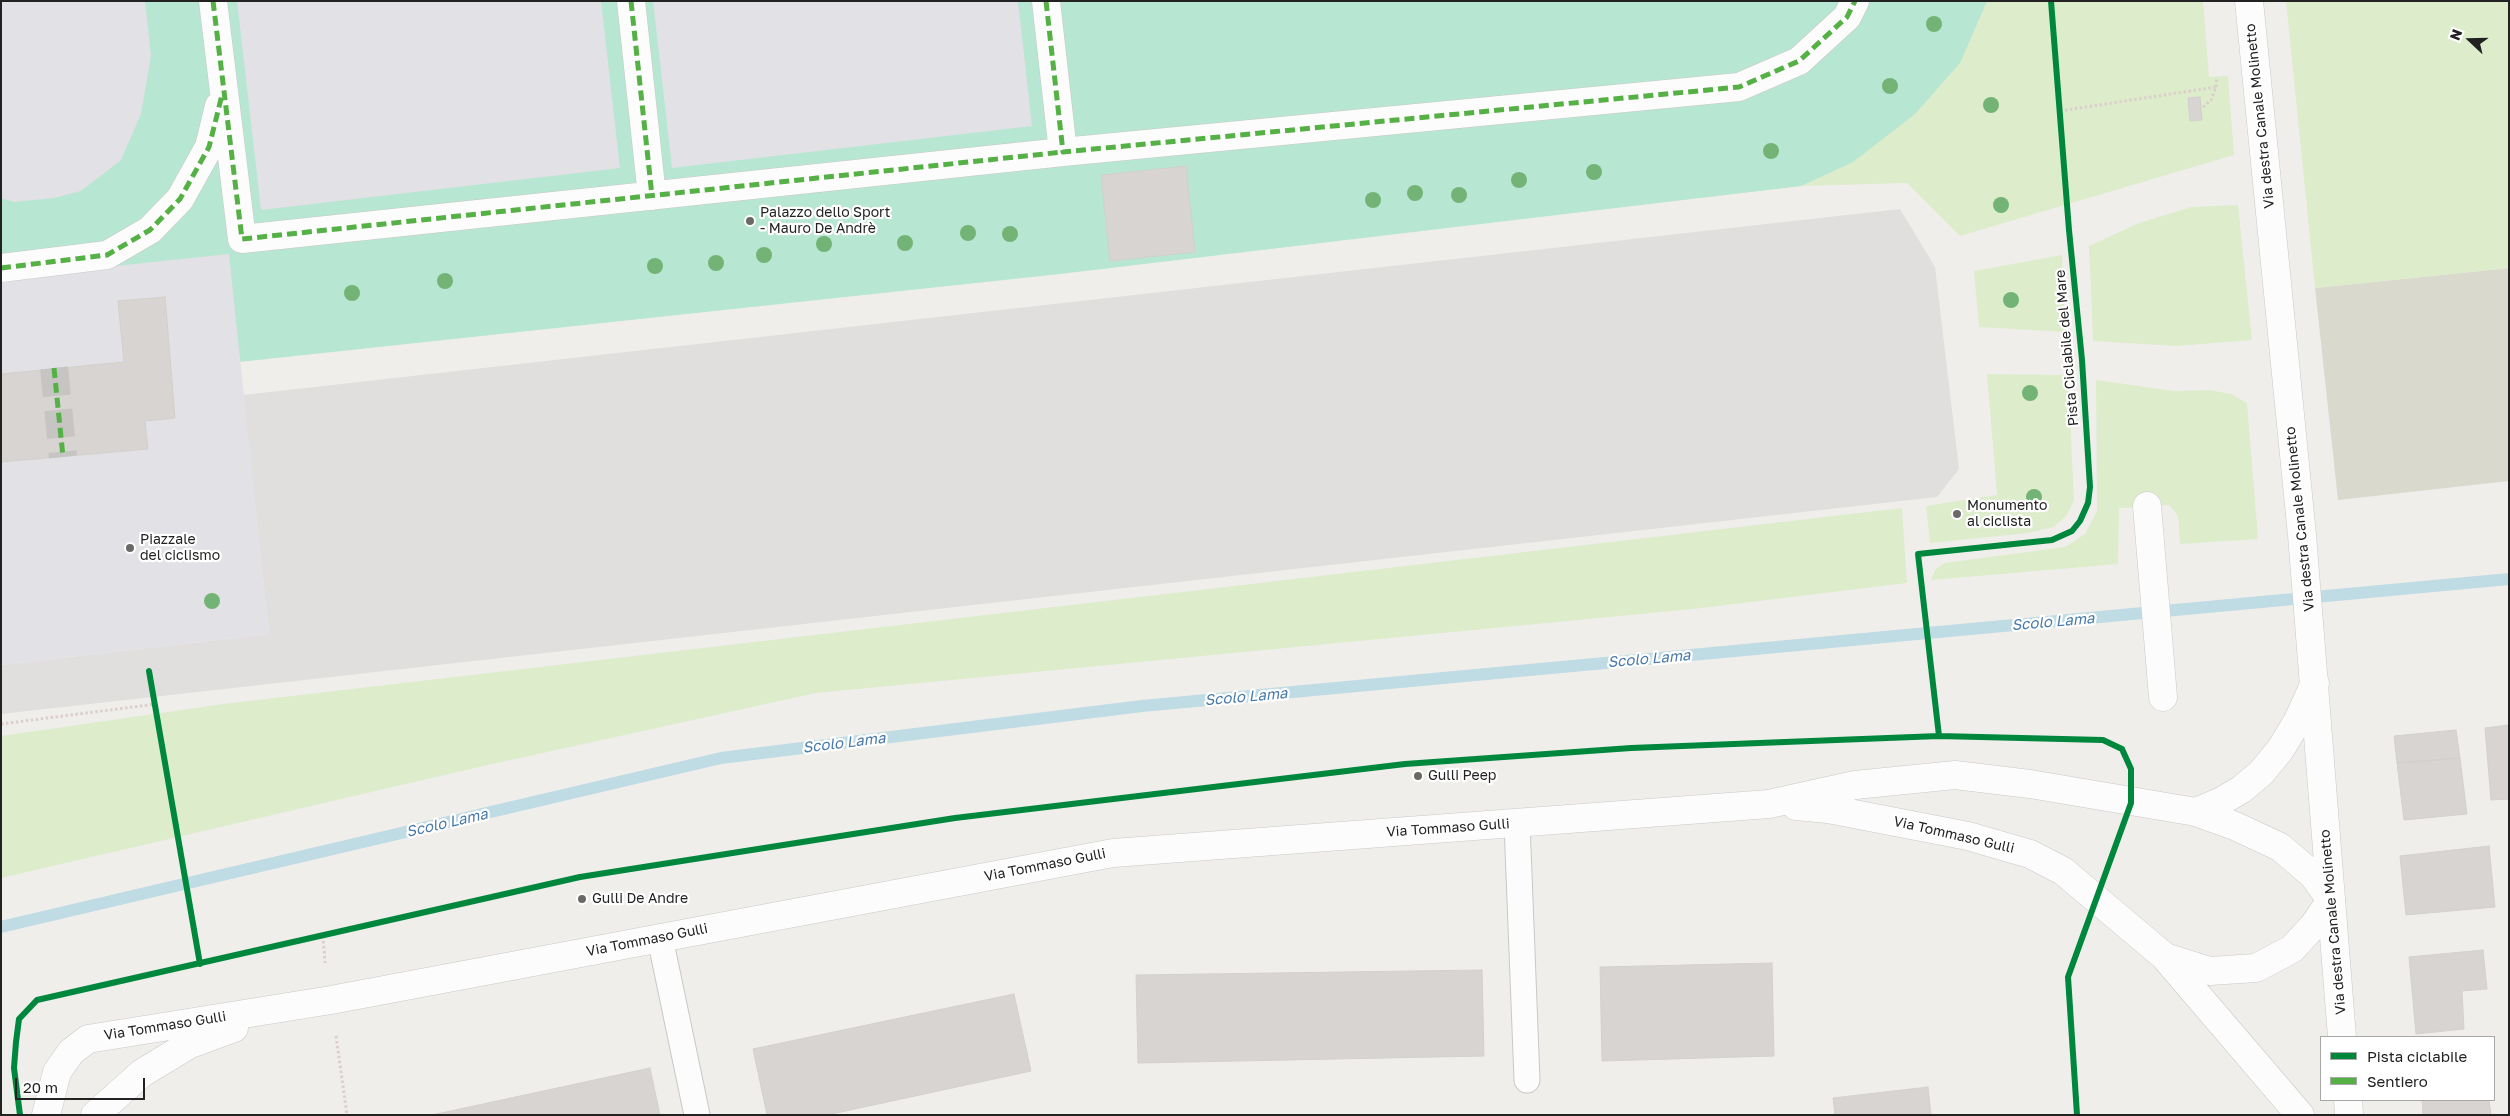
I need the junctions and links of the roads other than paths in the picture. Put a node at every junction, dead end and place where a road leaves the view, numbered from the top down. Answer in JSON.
{"nodes":[{"id":1,"x":213,"y":1,"type":"edge"},
{"id":2,"x":631,"y":1,"type":"edge"},
{"id":3,"x":1046,"y":1,"type":"edge"},
{"id":4,"x":1855,"y":1,"type":"edge"},
{"id":5,"x":2249,"y":1,"type":"edge"},
{"id":6,"x":224,"y":88,"type":"junction"},
{"id":7,"x":1063,"y":152,"type":"junction"},
{"id":8,"x":652,"y":196,"type":"junction"},
{"id":9,"x":1,"y":268,"type":"edge"},
{"id":10,"x":2147,"y":506,"type":"dead end"},
{"id":11,"x":2314,"y":672,"type":"junction"},
{"id":12,"x":2162,"y":685,"type":"dead end"},
{"id":13,"x":1769,"y":804,"type":"junction"},
{"id":14,"x":2196,"y":812,"type":"junction"},
{"id":15,"x":1517,"y":823,"type":"junction"},
{"id":16,"x":2331,"y":900,"type":"junction"},
{"id":17,"x":660,"y":938,"type":"junction"},
{"id":18,"x":2164,"y":956,"type":"junction"},
{"id":19,"x":331,"y":1000,"type":"junction"},
{"id":20,"x":2342,"y":1036,"type":"edge"},
{"id":21,"x":1527,"y":1080,"type":"dead end"},
{"id":22,"x":2348,"y":1101,"type":"edge"},
{"id":23,"x":46,"y":1115,"type":"edge"},
{"id":24,"x":95,"y":1115,"type":"edge"},
{"id":25,"x":697,"y":1115,"type":"edge"},
{"id":26,"x":2300,"y":1115,"type":"edge"},
{"id":27,"x":2349,"y":1115,"type":"edge"}],
"edges":[{"from":1,"to":6,"type":"street"},
{"from":2,"to":8,"type":"street"},
{"from":3,"to":7,"type":"street"},
{"from":4,"to":7,"type":"street"},
{"from":5,"to":11,"type":"street","name":"Via destra Canale Molinetto"},
{"from":6,"to":8,"type":"street"},
{"from":6,"to":9,"type":"street"},
{"from":7,"to":8,"type":"street"},
{"from":10,"to":12,"type":"street"},
{"from":11,"to":14,"type":"street"},
{"from":11,"to":16,"type":"street","name":"Via destra Canale Molinetto"},
{"from":13,"to":14,"type":"street","name":"Via Tommaso Gulli"},
{"from":13,"to":15,"type":"street","name":"Via Tommaso Gulli"},
{"from":13,"to":18,"type":"street","name":"Via Tommaso Gulli"},
{"from":14,"to":16,"type":"street","name":"Via Tommaso Gulli"},
{"from":15,"to":17,"type":"street","name":"Via Tommaso Gulli"},
{"from":15,"to":21,"type":"lane"},
{"from":16,"to":18,"type":"street","name":"Via Tommaso Gulli"},
{"from":16,"to":20,"type":"street","name":"Via destra Canale Molinetto"},
{"from":17,"to":19,"type":"street","name":"Via Tommaso Gulli"},
{"from":17,"to":25,"type":"lane"},
{"from":18,"to":26,"type":"street","name":"Via Tommaso Gulli"},
{"from":19,"to":23,"type":"street","name":"Via Tommaso Gulli"},
{"from":19,"to":24,"type":"street","name":"Via Tommaso Gulli"},
{"from":22,"to":27,"type":"street"}]}
